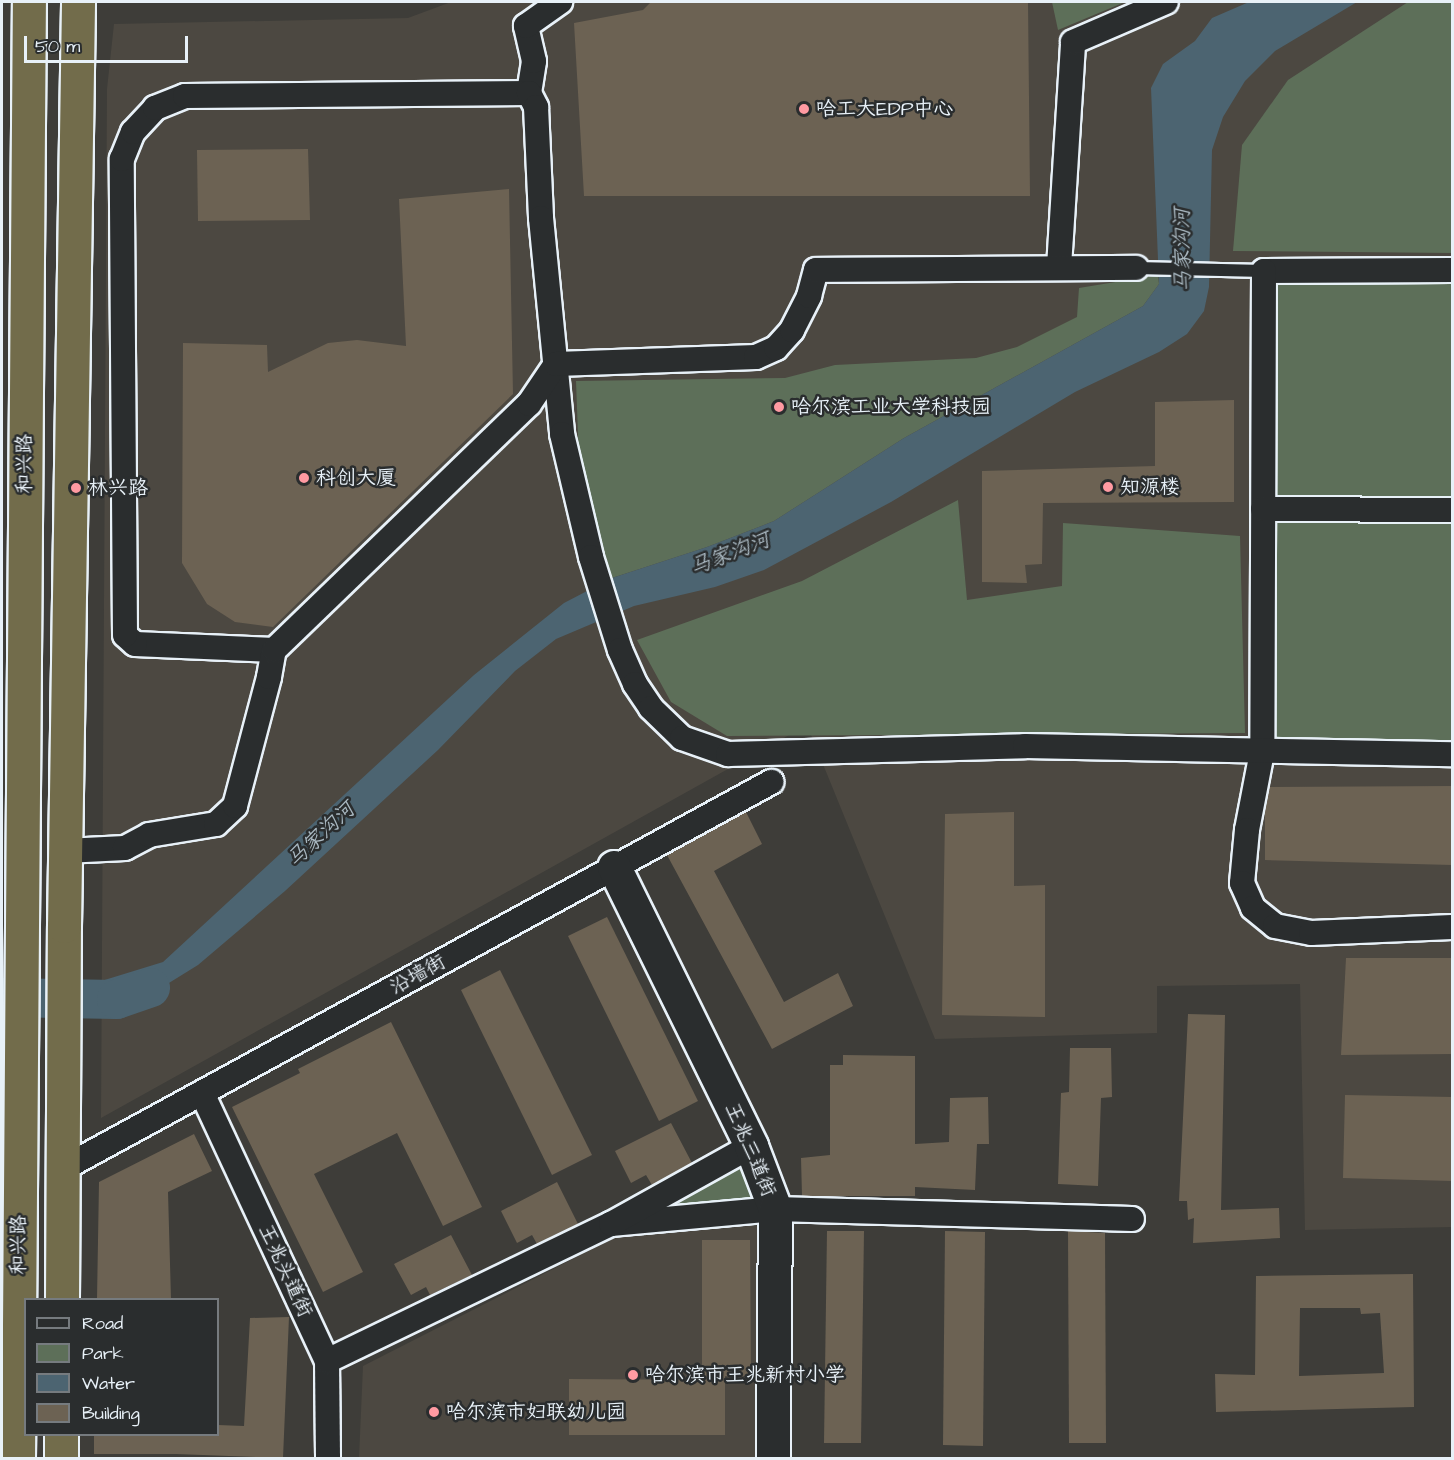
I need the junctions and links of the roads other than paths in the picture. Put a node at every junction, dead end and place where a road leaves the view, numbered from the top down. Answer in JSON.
{"nodes":[{"id":1,"x":29,"y":2,"type":"edge"},
{"id":2,"x":78,"y":2,"type":"edge"},
{"id":3,"x":560,"y":2,"type":"edge"},
{"id":4,"x":1166,"y":2,"type":"edge"},
{"id":5,"x":530,"y":93,"type":"junction"},
{"id":6,"x":1059,"y":267,"type":"junction"},
{"id":7,"x":1136,"y":268,"type":"joint"},
{"id":8,"x":1452,"y":270,"type":"edge"},
{"id":9,"x":1264,"y":272,"type":"junction"},
{"id":10,"x":556,"y":364,"type":"junction"},
{"id":11,"x":1263,"y":509,"type":"junction"},
{"id":12,"x":1452,"y":510,"type":"edge"},
{"id":13,"x":274,"y":650,"type":"junction"},
{"id":14,"x":1262,"y":752,"type":"junction"},
{"id":15,"x":1452,"y":754,"type":"edge"},
{"id":16,"x":771,"y":782,"type":"dead end"},
{"id":17,"x":65,"y":851,"type":"junction"},
{"id":18,"x":614,"y":867,"type":"junction"},
{"id":19,"x":1452,"y":927,"type":"edge"},
{"id":20,"x":202,"y":1094,"type":"junction"},
{"id":21,"x":751,"y":1146,"type":"junction"},
{"id":22,"x":64,"y":1168,"type":"junction"},
{"id":23,"x":775,"y":1209,"type":"junction"},
{"id":24,"x":1132,"y":1219,"type":"dead end"},
{"id":25,"x":610,"y":1224,"type":"junction"},
{"id":26,"x":62,"y":1298,"type":"edge"},
{"id":27,"x":327,"y":1361,"type":"junction"},
{"id":28,"x":61,"y":1436,"type":"edge"},
{"id":29,"x":18,"y":1458,"type":"edge"},
{"id":30,"x":61,"y":1458,"type":"edge"},
{"id":31,"x":328,"y":1458,"type":"edge"},
{"id":32,"x":773,"y":1458,"type":"edge"}],
"edges":[{"from":1,"to":29,"type":"highway","name":"和兴路"},
{"from":2,"to":17,"type":"highway"},
{"from":3,"to":5,"type":"street"},
{"from":4,"to":6,"type":"street"},
{"from":5,"to":10,"type":"street"},
{"from":5,"to":13,"type":"street"},
{"from":6,"to":7,"type":"street"},
{"from":6,"to":10,"type":"street"},
{"from":7,"to":9,"type":"lane"},
{"from":8,"to":9,"type":"street"},
{"from":9,"to":11,"type":"street"},
{"from":10,"to":13,"type":"street"},
{"from":10,"to":14,"type":"street"},
{"from":11,"to":12,"type":"street"},
{"from":11,"to":14,"type":"street"},
{"from":13,"to":17,"type":"street"},
{"from":14,"to":15,"type":"street"},
{"from":14,"to":19,"type":"street"},
{"from":16,"to":18,"type":"street","name":"沿墙街"},
{"from":17,"to":22,"type":"highway"},
{"from":18,"to":20,"type":"street","name":"沿墙街"},
{"from":18,"to":21,"type":"street","name":"王兆三道街"},
{"from":20,"to":22,"type":"street","name":"沿墙街"},
{"from":20,"to":27,"type":"street","name":"王兆头道街"},
{"from":21,"to":23,"type":"street","name":"王兆三道街"},
{"from":21,"to":25,"type":"street"},
{"from":22,"to":26,"type":"highway"},
{"from":23,"to":24,"type":"street"},
{"from":23,"to":25,"type":"street"},
{"from":23,"to":32,"type":"street","name":"王兆三道街"},
{"from":25,"to":27,"type":"street"},
{"from":27,"to":31,"type":"street","name":"王兆头道街"},
{"from":28,"to":30,"type":"highway"}]}
